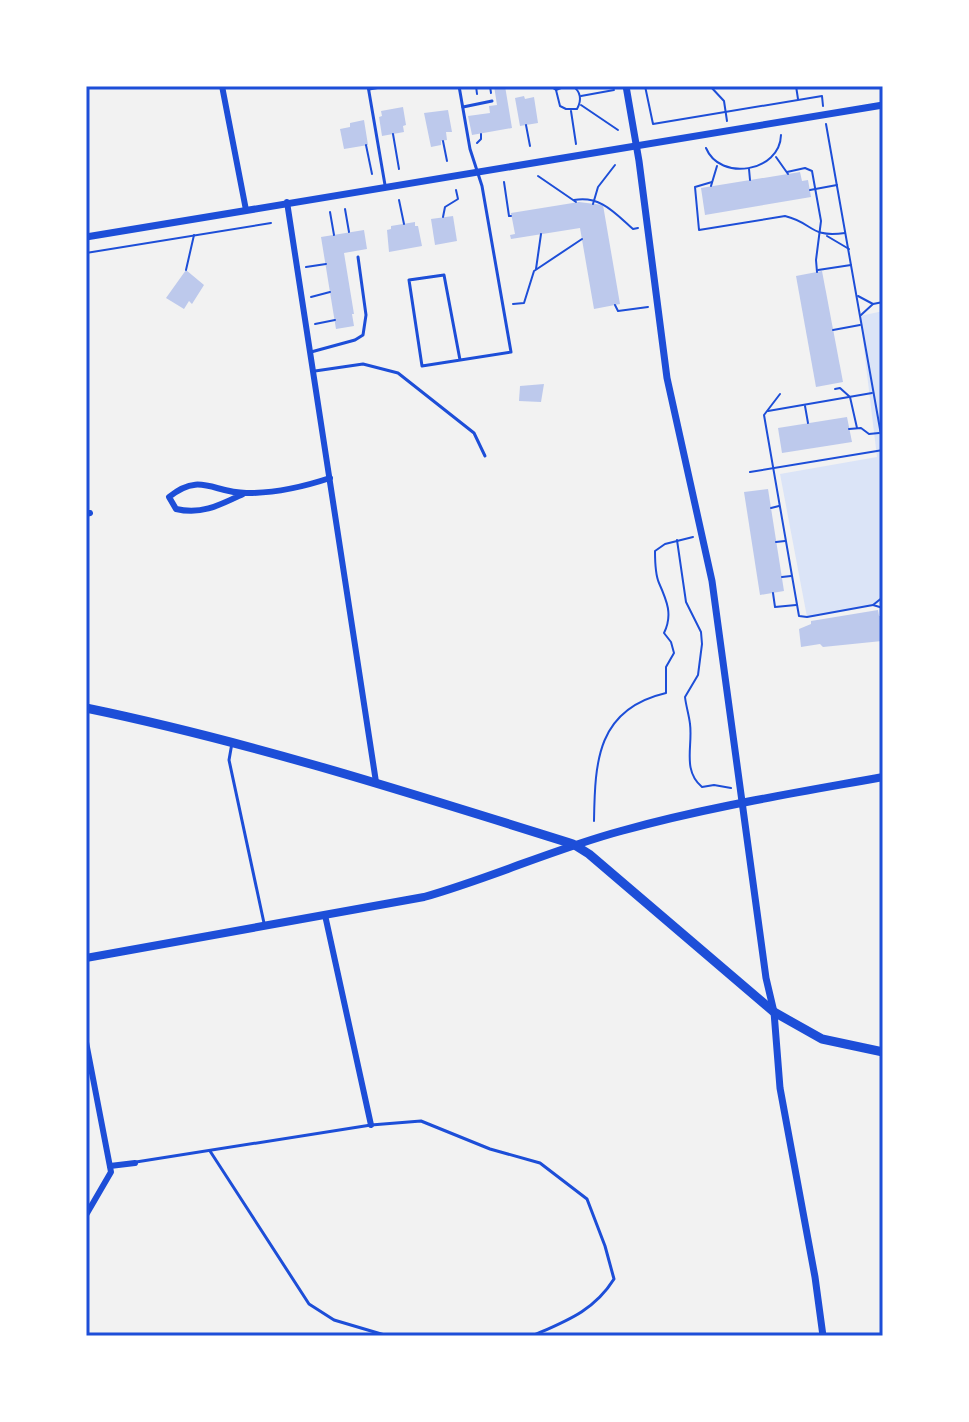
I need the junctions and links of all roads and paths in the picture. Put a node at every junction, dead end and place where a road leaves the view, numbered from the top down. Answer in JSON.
{"nodes":[{"id":1,"x":222,"y":86,"type":"edge"},
{"id":2,"x":386,"y":86,"type":"edge"},
{"id":3,"x":459,"y":86,"type":"edge"},
{"id":4,"x":550,"y":86,"type":"edge"},
{"id":5,"x":566,"y":86,"type":"edge"},
{"id":6,"x":572,"y":86,"type":"edge"},
{"id":7,"x":645,"y":86,"type":"edge"},
{"id":8,"x":710,"y":86,"type":"edge"},
{"id":9,"x":796,"y":86,"type":"edge"},
{"id":10,"x":626,"y":87,"type":"edge"},
{"id":11,"x":369,"y":88,"type":"edge"},
{"id":12,"x":556,"y":90,"type":"junction"},
{"id":13,"x":580,"y":96,"type":"junction"},
{"id":14,"x":492,"y":101,"type":"dead end"},
{"id":15,"x":798,"y":101,"type":"junction"},
{"id":16,"x":580,"y":105,"type":"junction"},
{"id":17,"x":883,"y":105,"type":"edge"},
{"id":18,"x":463,"y":107,"type":"junction"},
{"id":19,"x":571,"y":110,"type":"junction"},
{"id":20,"x":726,"y":112,"type":"junction"},
{"id":21,"x":825,"y":115,"type":"junction"},
{"id":22,"x":526,"y":125,"type":"dead end"},
{"id":23,"x":618,"y":130,"type":"dead end"},
{"id":24,"x":729,"y":130,"type":"junction"},
{"id":25,"x":393,"y":134,"type":"dead end"},
{"id":26,"x":781,"y":135,"type":"dead end"},
{"id":27,"x":443,"y":141,"type":"dead end"},
{"id":28,"x":366,"y":145,"type":"dead end"},
{"id":29,"x":530,"y":146,"type":"dead end"},
{"id":30,"x":637,"y":146,"type":"junction"},
{"id":31,"x":706,"y":148,"type":"dead end"},
{"id":32,"x":578,"y":156,"type":"junction"},
{"id":33,"x":775,"y":156,"type":"junction"},
{"id":34,"x":447,"y":161,"type":"dead end"},
{"id":35,"x":717,"y":164,"type":"junction"},
{"id":36,"x":615,"y":165,"type":"dead end"},
{"id":37,"x":749,"y":167,"type":"junction"},
{"id":38,"x":399,"y":169,"type":"dead end"},
{"id":39,"x":477,"y":172,"type":"junction"},
{"id":40,"x":372,"y":174,"type":"dead end"},
{"id":41,"x":538,"y":176,"type":"dead end"},
{"id":42,"x":750,"y":180,"type":"dead end"},
{"id":43,"x":504,"y":182,"type":"dead end"},
{"id":44,"x":837,"y":185,"type":"junction"},
{"id":45,"x":386,"y":187,"type":"junction"},
{"id":46,"x":456,"y":190,"type":"dead end"},
{"id":47,"x":812,"y":190,"type":"junction"},
{"id":48,"x":399,"y":200,"type":"dead end"},
{"id":49,"x":287,"y":202,"type":"junction"},
{"id":50,"x":594,"y":202,"type":"junction"},
{"id":51,"x":345,"y":209,"type":"dead end"},
{"id":52,"x":246,"y":210,"type":"junction"},
{"id":53,"x":330,"y":212,"type":"dead end"},
{"id":54,"x":511,"y":216,"type":"dead end"},
{"id":55,"x":443,"y":217,"type":"dead end"},
{"id":56,"x":271,"y":223,"type":"dead end"},
{"id":57,"x":404,"y":224,"type":"dead end"},
{"id":58,"x":647,"y":227,"type":"junction"},
{"id":59,"x":349,"y":232,"type":"dead end"},
{"id":60,"x":846,"y":233,"type":"junction"},
{"id":61,"x":194,"y":234,"type":"junction"},
{"id":62,"x":541,"y":234,"type":"dead end"},
{"id":63,"x":821,"y":234,"type":"junction"},
{"id":64,"x":334,"y":235,"type":"dead end"},
{"id":65,"x":826,"y":236,"type":"junction"},
{"id":66,"x":86,"y":237,"type":"edge"},
{"id":67,"x":582,"y":239,"type":"dead end"},
{"id":68,"x":849,"y":249,"type":"junction"},
{"id":69,"x":86,"y":253,"type":"edge"},
{"id":70,"x":358,"y":257,"type":"dead end"},
{"id":71,"x":326,"y":264,"type":"dead end"},
{"id":72,"x":851,"y":265,"type":"junction"},
{"id":73,"x":297,"y":269,"type":"junction"},
{"id":74,"x":186,"y":270,"type":"dead end"},
{"id":75,"x":536,"y":270,"type":"junction"},
{"id":76,"x":330,"y":292,"type":"dead end"},
{"id":77,"x":856,"y":295,"type":"junction"},
{"id":78,"x":302,"y":299,"type":"junction"},
{"id":79,"x":883,"y":302,"type":"edge"},
{"id":80,"x":873,"y":304,"type":"junction"},
{"id":81,"x":502,"y":305,"type":"junction"},
{"id":82,"x":615,"y":305,"type":"dead end"},
{"id":83,"x":657,"y":305,"type":"junction"},
{"id":84,"x":860,"y":316,"type":"junction"},
{"id":85,"x":335,"y":320,"type":"dead end"},
{"id":86,"x":862,"y":325,"type":"junction"},
{"id":87,"x":306,"y":326,"type":"junction"},
{"id":88,"x":833,"y":330,"type":"dead end"},
{"id":89,"x":311,"y":352,"type":"junction"},
{"id":90,"x":460,"y":360,"type":"junction"},
{"id":91,"x":315,"y":371,"type":"junction"},
{"id":92,"x":835,"y":389,"type":"dead end"},
{"id":93,"x":874,"y":393,"type":"junction"},
{"id":94,"x":780,"y":394,"type":"dead end"},
{"id":95,"x":850,"y":397,"type":"junction"},
{"id":96,"x":805,"y":405,"type":"junction"},
{"id":97,"x":766,"y":412,"type":"junction"},
{"id":98,"x":808,"y":423,"type":"dead end"},
{"id":99,"x":857,"y":428,"type":"junction"},
{"id":100,"x":849,"y":429,"type":"dead end"},
{"id":101,"x":881,"y":432,"type":"junction"},
{"id":102,"x":883,"y":448,"type":"edge"},
{"id":103,"x":485,"y":456,"type":"dead end"},
{"id":104,"x":774,"y":469,"type":"junction"},
{"id":105,"x":750,"y":472,"type":"dead end"},
{"id":106,"x":330,"y":478,"type":"junction"},
{"id":107,"x":243,"y":494,"type":"junction"},
{"id":108,"x":780,"y":506,"type":"junction"},
{"id":109,"x":771,"y":508,"type":"dead end"},
{"id":110,"x":702,"y":535,"type":"junction"},
{"id":111,"x":677,"y":540,"type":"junction"},
{"id":112,"x":786,"y":541,"type":"junction"},
{"id":113,"x":776,"y":542,"type":"dead end"},
{"id":114,"x":792,"y":576,"type":"junction"},
{"id":115,"x":782,"y":577,"type":"dead end"},
{"id":116,"x":773,"y":593,"type":"dead end"},
{"id":117,"x":883,"y":597,"type":"edge"},
{"id":118,"x":797,"y":605,"type":"junction"},
{"id":119,"x":873,"y":605,"type":"junction"},
{"id":120,"x":856,"y":608,"type":"junction"},
{"id":121,"x":883,"y":608,"type":"edge"},
{"id":122,"x":857,"y":613,"type":"dead end"},
{"id":123,"x":86,"y":708,"type":"edge"},
{"id":124,"x":232,"y":743,"type":"junction"},
{"id":125,"x":883,"y":777,"type":"edge"},
{"id":126,"x":376,"y":782,"type":"junction"},
{"id":127,"x":732,"y":788,"type":"dead end"},
{"id":128,"x":744,"y":802,"type":"junction"},
{"id":129,"x":594,"y":821,"type":"dead end"},
{"id":130,"x":573,"y":844,"type":"junction"},
{"id":131,"x":325,"y":915,"type":"junction"},
{"id":132,"x":265,"y":926,"type":"junction"},
{"id":133,"x":86,"y":958,"type":"edge"},
{"id":134,"x":774,"y":1012,"type":"junction"},
{"id":135,"x":86,"y":1042,"type":"edge"},
{"id":136,"x":883,"y":1052,"type":"edge"},
{"id":137,"x":371,"y":1125,"type":"junction"},
{"id":138,"x":210,"y":1151,"type":"junction"},
{"id":139,"x":135,"y":1163,"type":"joint"},
{"id":140,"x":110,"y":1166,"type":"junction"},
{"id":141,"x":86,"y":1215,"type":"edge"},
{"id":142,"x":388,"y":1336,"type":"edge"},
{"id":143,"x":532,"y":1336,"type":"edge"},
{"id":144,"x":823,"y":1336,"type":"edge"}],
"edges":[{"from":1,"to":52,"type":"street"},
{"from":2,"to":11,"type":"lane"},
{"from":3,"to":18,"type":"lane"},
{"from":4,"to":12,"type":"path"},
{"from":5,"to":12,"type":"path"},
{"from":6,"to":13,"type":"path"},
{"from":7,"to":20,"type":"path"},
{"from":8,"to":20,"type":"path"},
{"from":9,"to":15,"type":"path"},
{"from":10,"to":13,"type":"path"},
{"from":10,"to":30,"type":"street"},
{"from":11,"to":45,"type":"lane"},
{"from":12,"to":19,"type":"path"},
{"from":13,"to":16,"type":"path"},
{"from":14,"to":18,"type":"lane"},
{"from":15,"to":20,"type":"path"},
{"from":15,"to":21,"type":"path"},
{"from":16,"to":19,"type":"path"},
{"from":16,"to":23,"type":"path"},
{"from":17,"to":21,"type":"street"},
{"from":18,"to":39,"type":"lane"},
{"from":19,"to":32,"type":"path"},
{"from":20,"to":24,"type":"path"},
{"from":21,"to":24,"type":"street"},
{"from":21,"to":44,"type":"path"},
{"from":22,"to":29,"type":"path"},
{"from":24,"to":30,"type":"street"},
{"from":25,"to":38,"type":"path"},
{"from":26,"to":33,"type":"path"},
{"from":27,"to":34,"type":"path"},
{"from":28,"to":40,"type":"path"},
{"from":30,"to":32,"type":"street"},
{"from":30,"to":58,"type":"street"},
{"from":31,"to":35,"type":"path"},
{"from":32,"to":39,"type":"street"},
{"from":33,"to":37,"type":"path"},
{"from":33,"to":47,"type":"path"},
{"from":35,"to":37,"type":"path"},
{"from":35,"to":63,"type":"path"},
{"from":36,"to":50,"type":"path"},
{"from":37,"to":42,"type":"path"},
{"from":39,"to":45,"type":"street"},
{"from":39,"to":81,"type":"lane"},
{"from":41,"to":50,"type":"path"},
{"from":43,"to":54,"type":"path"},
{"from":44,"to":47,"type":"path"},
{"from":44,"to":60,"type":"path"},
{"from":45,"to":49,"type":"street"},
{"from":46,"to":55,"type":"path"},
{"from":47,"to":63,"type":"path"},
{"from":48,"to":57,"type":"path"},
{"from":49,"to":52,"type":"street"},
{"from":49,"to":73,"type":"street"},
{"from":50,"to":58,"type":"path"},
{"from":51,"to":59,"type":"path"},
{"from":52,"to":66,"type":"street"},
{"from":53,"to":64,"type":"path"},
{"from":56,"to":61,"type":"path"},
{"from":58,"to":83,"type":"street"},
{"from":60,"to":65,"type":"path"},
{"from":60,"to":68,"type":"path"},
{"from":61,"to":69,"type":"path"},
{"from":61,"to":74,"type":"path"},
{"from":62,"to":75,"type":"path"},
{"from":63,"to":65,"type":"path"},
{"from":63,"to":72,"type":"path"},
{"from":65,"to":68,"type":"path"},
{"from":67,"to":75,"type":"path"},
{"from":68,"to":72,"type":"path"},
{"from":70,"to":89,"type":"lane"},
{"from":71,"to":73,"type":"path"},
{"from":72,"to":77,"type":"path"},
{"from":73,"to":78,"type":"street"},
{"from":75,"to":81,"type":"path"},
{"from":76,"to":78,"type":"path"},
{"from":77,"to":80,"type":"path"},
{"from":77,"to":84,"type":"path"},
{"from":78,"to":87,"type":"street"},
{"from":79,"to":80,"type":"path"},
{"from":80,"to":84,"type":"path"},
{"from":81,"to":90,"type":"lane"},
{"from":82,"to":83,"type":"path"},
{"from":83,"to":110,"type":"street"},
{"from":84,"to":86,"type":"path"},
{"from":85,"to":87,"type":"path"},
{"from":86,"to":88,"type":"path"},
{"from":86,"to":93,"type":"path"},
{"from":87,"to":89,"type":"street"},
{"from":89,"to":91,"type":"street"},
{"from":90,"to":90,"type":"lane"},
{"from":91,"to":103,"type":"lane"},
{"from":91,"to":106,"type":"street"},
{"from":92,"to":95,"type":"path"},
{"from":93,"to":95,"type":"path"},
{"from":93,"to":101,"type":"path"},
{"from":94,"to":97,"type":"path"},
{"from":95,"to":96,"type":"path"},
{"from":95,"to":99,"type":"path"},
{"from":96,"to":97,"type":"path"},
{"from":96,"to":98,"type":"path"},
{"from":97,"to":104,"type":"path"},
{"from":99,"to":100,"type":"path"},
{"from":99,"to":101,"type":"path"},
{"from":101,"to":102,"type":"path"},
{"from":102,"to":104,"type":"path"},
{"from":104,"to":105,"type":"path"},
{"from":104,"to":108,"type":"path"},
{"from":106,"to":107,"type":"street"},
{"from":106,"to":126,"type":"street"},
{"from":107,"to":107,"type":"street"},
{"from":108,"to":109,"type":"path"},
{"from":108,"to":112,"type":"path"},
{"from":110,"to":111,"type":"path"},
{"from":110,"to":128,"type":"street"},
{"from":111,"to":127,"type":"path"},
{"from":111,"to":129,"type":"path"},
{"from":112,"to":113,"type":"path"},
{"from":112,"to":114,"type":"path"},
{"from":114,"to":115,"type":"path"},
{"from":114,"to":118,"type":"path"},
{"from":116,"to":118,"type":"path"},
{"from":117,"to":119,"type":"path"},
{"from":118,"to":120,"type":"path"},
{"from":119,"to":120,"type":"path"},
{"from":119,"to":121,"type":"path"},
{"from":120,"to":122,"type":"path"},
{"from":123,"to":124,"type":"main road"},
{"from":124,"to":126,"type":"main road"},
{"from":124,"to":132,"type":"lane"},
{"from":125,"to":128,"type":"main road"},
{"from":126,"to":130,"type":"main road"},
{"from":128,"to":130,"type":"main road"},
{"from":128,"to":134,"type":"street"},
{"from":130,"to":131,"type":"main road"},
{"from":130,"to":134,"type":"main road"},
{"from":131,"to":132,"type":"main road"},
{"from":131,"to":137,"type":"street"},
{"from":132,"to":133,"type":"main road"},
{"from":134,"to":136,"type":"main road"},
{"from":134,"to":144,"type":"street"},
{"from":135,"to":140,"type":"street"},
{"from":137,"to":138,"type":"lane"},
{"from":137,"to":143,"type":"lane"},
{"from":138,"to":139,"type":"lane"},
{"from":138,"to":142,"type":"lane"},
{"from":139,"to":140,"type":"street"},
{"from":140,"to":141,"type":"street"}]}
